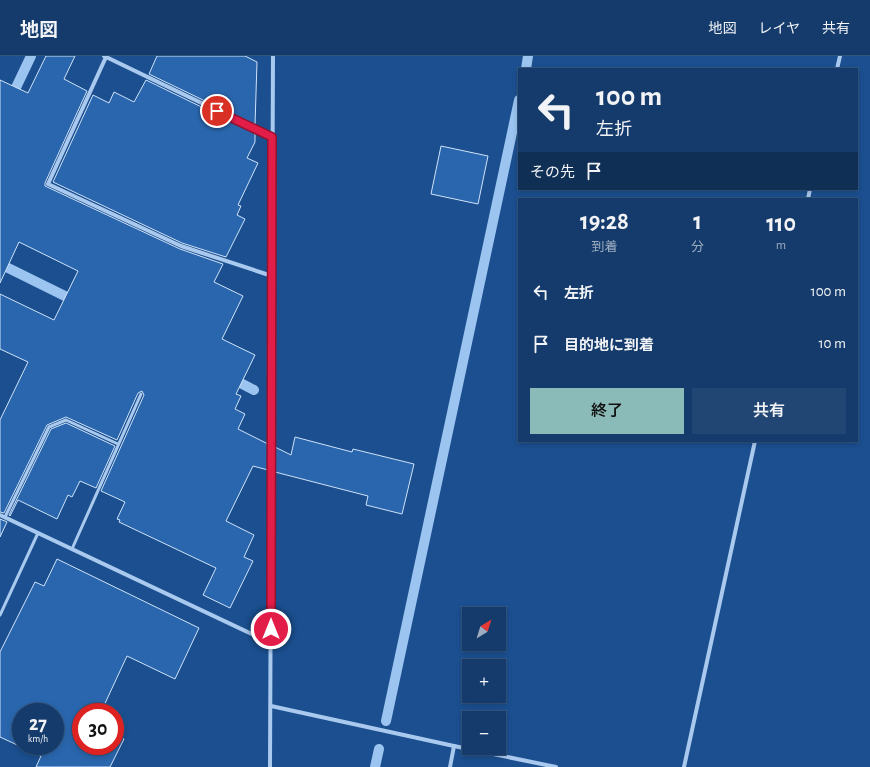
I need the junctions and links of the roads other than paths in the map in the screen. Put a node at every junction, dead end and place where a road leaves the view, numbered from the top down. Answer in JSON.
{"nodes":[{"id":1,"x":273,"y":56,"type":"edge"},
{"id":2,"x":840,"y":56,"type":"edge"},
{"id":3,"x":105,"y":57,"type":"edge"},
{"id":4,"x":837,"y":68,"type":"edge"},
{"id":5,"x":272,"y":137,"type":"junction"},
{"id":6,"x":272,"y":276,"type":"junction"},
{"id":7,"x":141,"y":394,"type":"dead end"},
{"id":8,"x":755,"y":442,"type":"edge"},
{"id":9,"x":118,"y":444,"type":"junction"},
{"id":10,"x":0,"y":515,"type":"edge"},
{"id":11,"x":5,"y":517,"type":"junction"},
{"id":12,"x":38,"y":533,"type":"junction"},
{"id":13,"x":72,"y":549,"type":"junction"},
{"id":14,"x":0,"y":615,"type":"edge"},
{"id":15,"x":271,"y":643,"type":"junction"},
{"id":16,"x":271,"y":706,"type":"junction"},
{"id":17,"x":454,"y":746,"type":"junction"},
{"id":18,"x":270,"y":767,"type":"edge"},
{"id":19,"x":450,"y":767,"type":"edge"},
{"id":20,"x":556,"y":767,"type":"edge"},
{"id":21,"x":684,"y":767,"type":"edge"}],
"edges":[{"from":1,"to":5,"type":"street"},
{"from":2,"to":4,"type":"street"},
{"from":3,"to":5,"type":"street"},
{"from":3,"to":6,"type":"street"},
{"from":5,"to":6,"type":"street"},
{"from":6,"to":15,"type":"street"},
{"from":7,"to":9,"type":"lane"},
{"from":8,"to":21,"type":"street"},
{"from":9,"to":11,"type":"lane"},
{"from":9,"to":13,"type":"lane"},
{"from":10,"to":11,"type":"street"},
{"from":11,"to":12,"type":"street"},
{"from":12,"to":13,"type":"street"},
{"from":12,"to":14,"type":"lane"},
{"from":13,"to":15,"type":"street"},
{"from":15,"to":16,"type":"street"},
{"from":16,"to":17,"type":"street"},
{"from":16,"to":18,"type":"street"},
{"from":17,"to":19,"type":"street"},
{"from":17,"to":20,"type":"street"}]}
